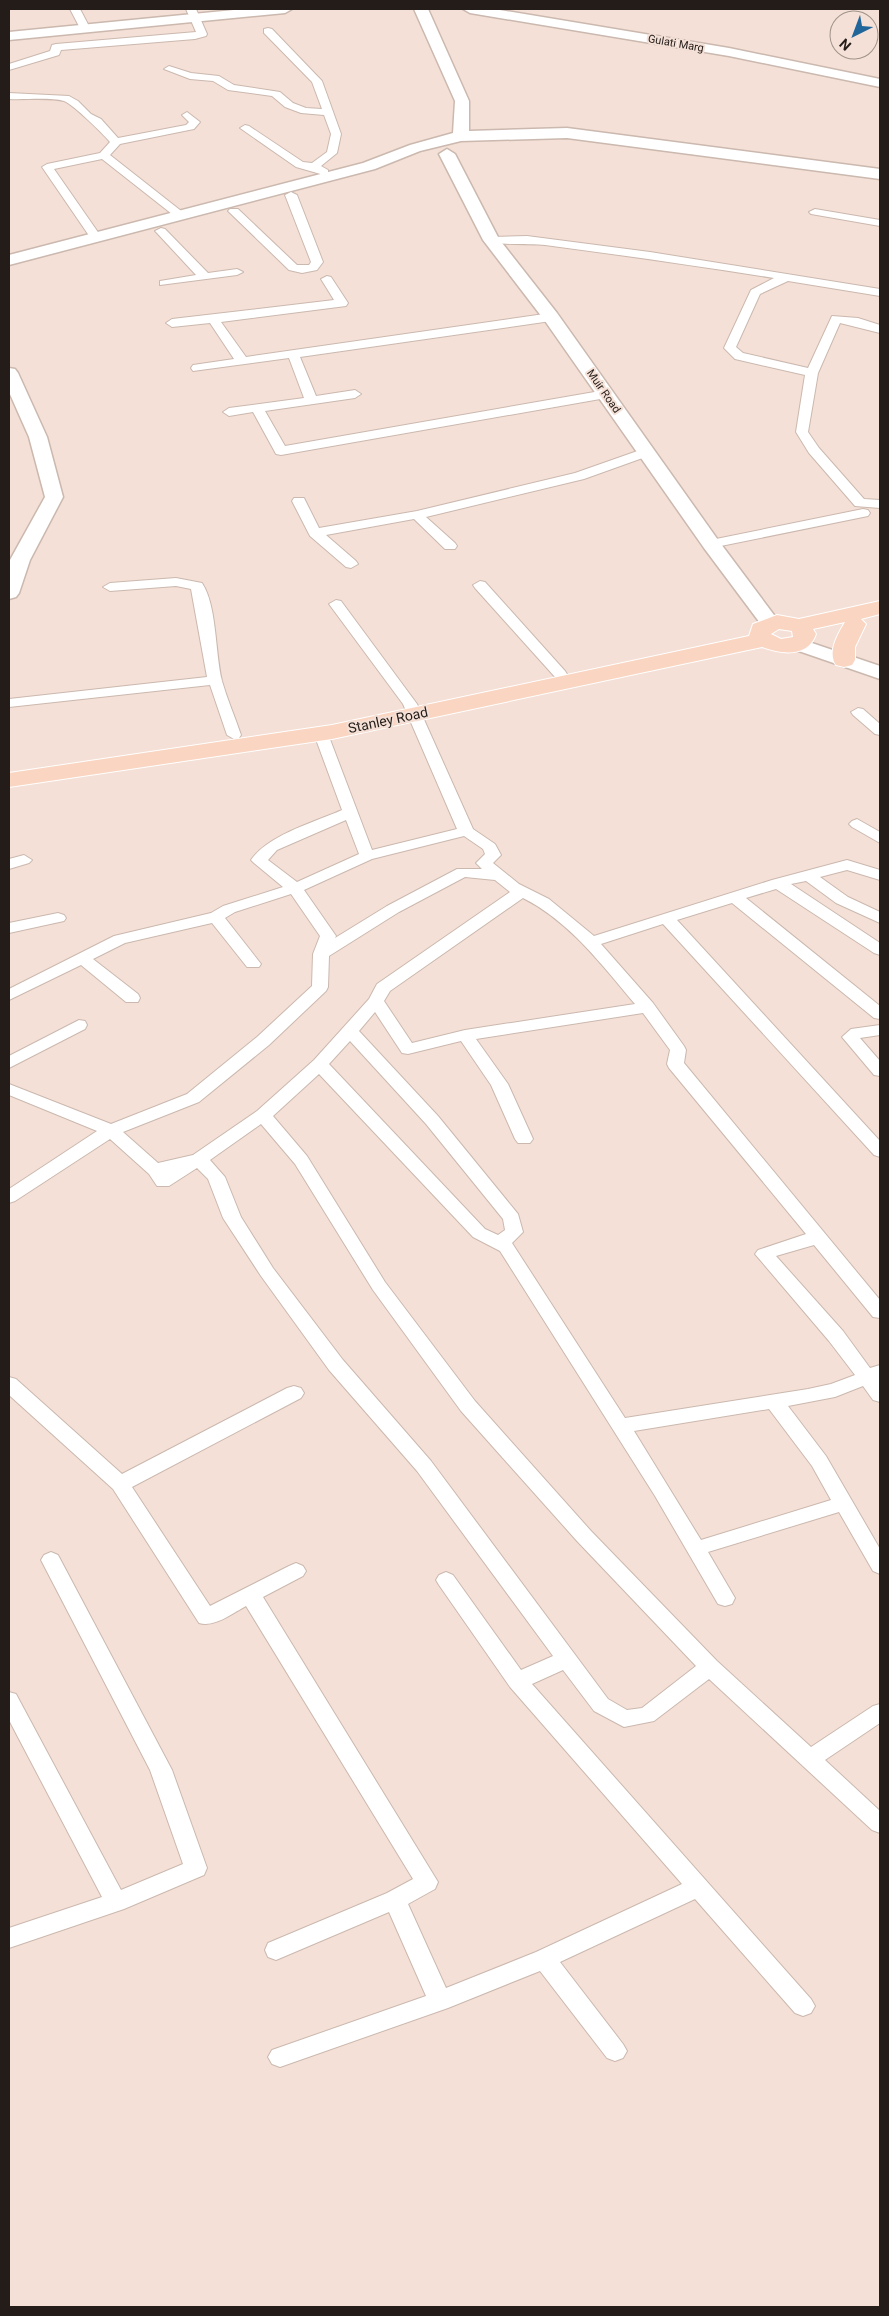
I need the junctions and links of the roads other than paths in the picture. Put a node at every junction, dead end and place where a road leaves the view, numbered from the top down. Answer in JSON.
{"nodes":[{"id":1,"x":75,"y":9,"type":"edge"},
{"id":2,"x":285,"y":9,"type":"edge"},
{"id":3,"x":421,"y":9,"type":"edge"},
{"id":4,"x":470,"y":9,"type":"edge"},
{"id":5,"x":193,"y":14,"type":"edge"},
{"id":6,"x":86,"y":30,"type":"junction"},
{"id":7,"x":268,"y":31,"type":"dead end"},
{"id":8,"x":9,"y":36,"type":"edge"},
{"id":9,"x":9,"y":67,"type":"edge"},
{"id":10,"x":170,"y":69,"type":"dead end"},
{"id":11,"x":880,"y":83,"type":"edge"},
{"id":12,"x":9,"y":96,"type":"edge"},
{"id":13,"x":328,"y":112,"type":"junction"},
{"id":14,"x":187,"y":115,"type":"dead end"},
{"id":15,"x":244,"y":128,"type":"dead end"},
{"id":16,"x":467,"y":136,"type":"junction"},
{"id":17,"x":116,"y":142,"type":"junction"},
{"id":18,"x":488,"y":147,"type":"junction"},
{"id":19,"x":436,"y":152,"type":"junction"},
{"id":20,"x":104,"y":155,"type":"junction"},
{"id":21,"x":314,"y":167,"type":"junction"},
{"id":22,"x":880,"y":174,"type":"edge"},
{"id":23,"x":328,"y":175,"type":"junction"},
{"id":24,"x":880,"y":181,"type":"edge"},
{"id":25,"x":291,"y":195,"type":"junction"},
{"id":26,"x":234,"y":211,"type":"junction"},
{"id":27,"x":815,"y":212,"type":"dead end"},
{"id":28,"x":181,"y":216,"type":"junction"},
{"id":29,"x":880,"y":223,"type":"edge"},
{"id":30,"x":161,"y":232,"type":"junction"},
{"id":31,"x":96,"y":238,"type":"junction"},
{"id":32,"x":491,"y":240,"type":"junction"},
{"id":33,"x":9,"y":260,"type":"edge"},
{"id":34,"x":9,"y":272,"type":"edge"},
{"id":35,"x":237,"y":272,"type":"dead end"},
{"id":36,"x":789,"y":276,"type":"junction"},
{"id":37,"x":204,"y":277,"type":"junction"},
{"id":38,"x":327,"y":279,"type":"dead end"},
{"id":39,"x":164,"y":283,"type":"dead end"},
{"id":40,"x":880,"y":292,"type":"edge"},
{"id":41,"x":551,"y":317,"type":"junction"},
{"id":42,"x":213,"y":319,"type":"junction"},
{"id":43,"x":172,"y":323,"type":"dead end"},
{"id":44,"x":880,"y":329,"type":"edge"},
{"id":45,"x":293,"y":354,"type":"junction"},
{"id":46,"x":242,"y":361,"type":"junction"},
{"id":47,"x":197,"y":368,"type":"dead end"},
{"id":48,"x":9,"y":373,"type":"edge"},
{"id":49,"x":812,"y":373,"type":"junction"},
{"id":50,"x":355,"y":394,"type":"dead end"},
{"id":51,"x":606,"y":394,"type":"junction"},
{"id":52,"x":311,"y":400,"type":"junction"},
{"id":53,"x":257,"y":408,"type":"junction"},
{"id":54,"x":229,"y":412,"type":"dead end"},
{"id":55,"x":646,"y":452,"type":"junction"},
{"id":56,"x":299,"y":501,"type":"dead end"},
{"id":57,"x":880,"y":504,"type":"edge"},
{"id":58,"x":863,"y":513,"type":"dead end"},
{"id":59,"x":417,"y":514,"type":"junction"},
{"id":60,"x":315,"y":532,"type":"junction"},
{"id":61,"x":711,"y":544,"type":"junction"},
{"id":62,"x":450,"y":546,"type":"dead end"},
{"id":63,"x":351,"y":564,"type":"dead end"},
{"id":64,"x":12,"y":573,"type":"edge"},
{"id":65,"x":480,"y":584,"type":"dead end"},
{"id":66,"x":110,"y":587,"type":"dead end"},
{"id":67,"x":9,"y":594,"type":"edge"},
{"id":68,"x":336,"y":604,"type":"dead end"},
{"id":69,"x":880,"y":608,"type":"edge"},
{"id":70,"x":880,"y":619,"type":"edge"},
{"id":71,"x":855,"y":624,"type":"junction"},
{"id":72,"x":764,"y":632,"type":"junction"},
{"id":73,"x":800,"y":634,"type":"junction"},
{"id":74,"x":844,"y":660,"type":"junction"},
{"id":75,"x":880,"y":673,"type":"edge"},
{"id":76,"x":560,"y":674,"type":"junction"},
{"id":77,"x":215,"y":680,"type":"junction"},
{"id":78,"x":9,"y":703,"type":"edge"},
{"id":79,"x":413,"y":709,"type":"junction"},
{"id":80,"x":858,"y":712,"type":"dead end"},
{"id":81,"x":880,"y":731,"type":"edge"},
{"id":82,"x":321,"y":734,"type":"junction"},
{"id":83,"x":234,"y":735,"type":"junction"},
{"id":84,"x":9,"y":768,"type":"edge"},
{"id":85,"x":9,"y":780,"type":"edge"},
{"id":86,"x":351,"y":812,"type":"junction"},
{"id":87,"x":857,"y":824,"type":"dead end"},
{"id":88,"x":466,"y":831,"type":"junction"},
{"id":89,"x":880,"y":838,"type":"edge"},
{"id":90,"x":367,"y":856,"type":"junction"},
{"id":91,"x":24,"y":860,"type":"dead end"},
{"id":92,"x":9,"y":864,"type":"edge"},
{"id":93,"x":808,"y":875,"type":"junction"},
{"id":94,"x":880,"y":875,"type":"edge"},
{"id":95,"x":499,"y":876,"type":"junction"},
{"id":96,"x":778,"y":883,"type":"junction"},
{"id":97,"x":295,"y":888,"type":"junction"},
{"id":98,"x":522,"y":891,"type":"junction"},
{"id":99,"x":736,"y":896,"type":"junction"},
{"id":100,"x":216,"y":917,"type":"junction"},
{"id":101,"x":58,"y":918,"type":"dead end"},
{"id":102,"x":666,"y":918,"type":"junction"},
{"id":103,"x":880,"y":918,"type":"edge"},
{"id":104,"x":9,"y":928,"type":"edge"},
{"id":105,"x":591,"y":942,"type":"junction"},
{"id":106,"x":880,"y":950,"type":"edge"},
{"id":107,"x":321,"y":954,"type":"junction"},
{"id":108,"x":82,"y":958,"type":"junction"},
{"id":109,"x":253,"y":964,"type":"dead end"},
{"id":110,"x":9,"y":995,"type":"edge"},
{"id":111,"x":132,"y":998,"type":"dead end"},
{"id":112,"x":376,"y":1001,"type":"junction"},
{"id":113,"x":647,"y":1006,"type":"junction"},
{"id":114,"x":880,"y":1014,"type":"edge"},
{"id":115,"x":79,"y":1025,"type":"dead end"},
{"id":116,"x":349,"y":1030,"type":"junction"},
{"id":117,"x":880,"y":1030,"type":"edge"},
{"id":118,"x":465,"y":1035,"type":"junction"},
{"id":119,"x":9,"y":1062,"type":"edge"},
{"id":120,"x":320,"y":1064,"type":"junction"},
{"id":121,"x":880,"y":1071,"type":"edge"},
{"id":122,"x":9,"y":1089,"type":"edge"},
{"id":123,"x":263,"y":1115,"type":"junction"},
{"id":124,"x":111,"y":1130,"type":"junction"},
{"id":125,"x":524,"y":1139,"type":"dead end"},
{"id":126,"x":880,"y":1151,"type":"edge"},
{"id":127,"x":199,"y":1159,"type":"junction"},
{"id":128,"x":9,"y":1197,"type":"edge"},
{"id":129,"x":818,"y":1237,"type":"junction"},
{"id":130,"x":499,"y":1244,"type":"junction"},
{"id":131,"x":880,"y":1312,"type":"edge"},
{"id":132,"x":874,"y":1376,"type":"edge"},
{"id":133,"x":9,"y":1384,"type":"edge"},
{"id":134,"x":294,"y":1393,"type":"dead end"},
{"id":135,"x":880,"y":1395,"type":"edge"},
{"id":136,"x":774,"y":1402,"type":"junction"},
{"id":137,"x":621,"y":1426,"type":"junction"},
{"id":138,"x":120,"y":1484,"type":"junction"},
{"id":139,"x":844,"y":1503,"type":"junction"},
{"id":140,"x":695,"y":1549,"type":"junction"},
{"id":141,"x":52,"y":1560,"type":"dead end"},
{"id":142,"x":880,"y":1566,"type":"edge"},
{"id":143,"x":296,"y":1571,"type":"dead end"},
{"id":144,"x":446,"y":1580,"type":"dead end"},
{"id":145,"x":250,"y":1594,"type":"junction"},
{"id":146,"x":725,"y":1598,"type":"dead end"},
{"id":147,"x":566,"y":1660,"type":"junction"},
{"id":148,"x":710,"y":1667,"type":"junction"},
{"id":149,"x":516,"y":1681,"type":"junction"},
{"id":150,"x":9,"y":1700,"type":"edge"},
{"id":151,"x":880,"y":1712,"type":"edge"},
{"id":152,"x":809,"y":1759,"type":"junction"},
{"id":153,"x":880,"y":1824,"type":"edge"},
{"id":154,"x":698,"y":1887,"type":"junction"},
{"id":155,"x":394,"y":1900,"type":"junction"},
{"id":156,"x":116,"y":1902,"type":"junction"},
{"id":157,"x":9,"y":1938,"type":"edge"},
{"id":158,"x":276,"y":1950,"type":"dead end"},
{"id":159,"x":544,"y":1959,"type":"junction"},
{"id":160,"x":440,"y":2002,"type":"junction"},
{"id":161,"x":803,"y":2006,"type":"dead end"},
{"id":162,"x":615,"y":2051,"type":"dead end"},
{"id":163,"x":280,"y":2057,"type":"dead end"}],
"edges":[{"from":1,"to":6,"type":"street"},
{"from":2,"to":5,"type":"main road"},
{"from":3,"to":16,"type":"main road"},
{"from":4,"to":11,"type":"main road","name":"Gulati Marg"},
{"from":5,"to":6,"type":"main road"},
{"from":5,"to":9,"type":"street"},
{"from":6,"to":8,"type":"main road"},
{"from":7,"to":13,"type":"street"},
{"from":10,"to":13,"type":"street"},
{"from":12,"to":17,"type":"street"},
{"from":13,"to":21,"type":"street"},
{"from":14,"to":17,"type":"street"},
{"from":15,"to":21,"type":"street"},
{"from":16,"to":18,"type":"main road"},
{"from":16,"to":19,"type":"main road"},
{"from":16,"to":22,"type":"main road"},
{"from":17,"to":20,"type":"street"},
{"from":18,"to":19,"type":"main road"},
{"from":18,"to":24,"type":"main road"},
{"from":19,"to":23,"type":"main road"},
{"from":19,"to":25,"type":"main road"},
{"from":19,"to":32,"type":"main road","name":"Muir Road"},
{"from":20,"to":28,"type":"street"},
{"from":20,"to":31,"type":"street"},
{"from":21,"to":23,"type":"street"},
{"from":23,"to":28,"type":"main road"},
{"from":25,"to":26,"type":"main road"},
{"from":25,"to":26,"type":"street"},
{"from":26,"to":30,"type":"main road"},
{"from":27,"to":29,"type":"street"},
{"from":28,"to":31,"type":"main road"},
{"from":30,"to":34,"type":"main road"},
{"from":30,"to":37,"type":"street"},
{"from":31,"to":33,"type":"main road"},
{"from":32,"to":36,"type":"street"},
{"from":32,"to":41,"type":"main road","name":"Muir Road"},
{"from":35,"to":37,"type":"street"},
{"from":36,"to":40,"type":"street"},
{"from":36,"to":49,"type":"street"},
{"from":37,"to":39,"type":"street"},
{"from":38,"to":42,"type":"street"},
{"from":41,"to":45,"type":"street"},
{"from":41,"to":51,"type":"main road","name":"Muir Road"},
{"from":42,"to":43,"type":"street"},
{"from":42,"to":46,"type":"street"},
{"from":44,"to":49,"type":"street"},
{"from":45,"to":46,"type":"street"},
{"from":45,"to":52,"type":"street"},
{"from":46,"to":47,"type":"street"},
{"from":48,"to":64,"type":"main road"},
{"from":49,"to":57,"type":"street"},
{"from":50,"to":52,"type":"street"},
{"from":51,"to":53,"type":"street"},
{"from":51,"to":55,"type":"main road","name":"Muir Road"},
{"from":52,"to":53,"type":"street"},
{"from":53,"to":54,"type":"street"},
{"from":55,"to":59,"type":"street"},
{"from":55,"to":61,"type":"main road","name":"Muir Road"},
{"from":56,"to":60,"type":"street"},
{"from":58,"to":61,"type":"street"},
{"from":59,"to":60,"type":"street"},
{"from":59,"to":62,"type":"street"},
{"from":60,"to":63,"type":"street"},
{"from":61,"to":72,"type":"main road","name":"Muir Road"},
{"from":64,"to":67,"type":"main road"},
{"from":65,"to":76,"type":"street"},
{"from":66,"to":77,"type":"street"},
{"from":68,"to":79,"type":"street"},
{"from":69,"to":73,"type":"main road"},
{"from":70,"to":71,"type":"main road"},
{"from":71,"to":73,"type":"main road"},
{"from":71,"to":74,"type":"main road"},
{"from":72,"to":73,"type":"main road"},
{"from":72,"to":76,"type":"main road","name":"Stanley Road"},
{"from":72,"to":79,"type":"main road","name":"Stanley Road"},
{"from":73,"to":74,"type":"main road"},
{"from":74,"to":75,"type":"main road"},
{"from":76,"to":79,"type":"main road","name":"Stanley Road"},
{"from":77,"to":78,"type":"street"},
{"from":77,"to":83,"type":"street"},
{"from":79,"to":82,"type":"main road","name":"Stanley Road"},
{"from":79,"to":83,"type":"main road","name":"Stanley Road"},
{"from":79,"to":88,"type":"street"},
{"from":80,"to":81,"type":"street"},
{"from":82,"to":85,"type":"main road","name":"Stanley Road"},
{"from":82,"to":86,"type":"street"},
{"from":83,"to":84,"type":"main road","name":"Stanley Road"},
{"from":86,"to":90,"type":"street"},
{"from":86,"to":97,"type":"street"},
{"from":87,"to":89,"type":"street"},
{"from":88,"to":90,"type":"street"},
{"from":88,"to":95,"type":"street"},
{"from":90,"to":97,"type":"street"},
{"from":91,"to":92,"type":"street"},
{"from":93,"to":94,"type":"street"},
{"from":93,"to":96,"type":"street"},
{"from":93,"to":103,"type":"street"},
{"from":95,"to":98,"type":"street"},
{"from":95,"to":107,"type":"street"},
{"from":96,"to":99,"type":"street"},
{"from":96,"to":106,"type":"street"},
{"from":97,"to":100,"type":"street"},
{"from":97,"to":107,"type":"street"},
{"from":98,"to":105,"type":"street"},
{"from":98,"to":112,"type":"street"},
{"from":99,"to":102,"type":"street"},
{"from":99,"to":114,"type":"street"},
{"from":100,"to":108,"type":"street"},
{"from":100,"to":109,"type":"street"},
{"from":101,"to":104,"type":"street"},
{"from":102,"to":105,"type":"street"},
{"from":102,"to":126,"type":"street"},
{"from":105,"to":113,"type":"street"},
{"from":107,"to":124,"type":"street"},
{"from":108,"to":110,"type":"street"},
{"from":108,"to":111,"type":"street"},
{"from":112,"to":116,"type":"street"},
{"from":112,"to":118,"type":"street"},
{"from":113,"to":118,"type":"street"},
{"from":113,"to":129,"type":"street"},
{"from":115,"to":119,"type":"street"},
{"from":116,"to":120,"type":"street"},
{"from":116,"to":130,"type":"street"},
{"from":117,"to":121,"type":"street"},
{"from":118,"to":125,"type":"street"},
{"from":120,"to":123,"type":"street"},
{"from":120,"to":130,"type":"street"},
{"from":122,"to":124,"type":"street"},
{"from":123,"to":127,"type":"street"},
{"from":123,"to":148,"type":"street"},
{"from":124,"to":127,"type":"street"},
{"from":124,"to":128,"type":"street"},
{"from":127,"to":147,"type":"street"},
{"from":129,"to":131,"type":"street"},
{"from":129,"to":132,"type":"street"},
{"from":130,"to":137,"type":"street"},
{"from":132,"to":135,"type":"street"},
{"from":132,"to":136,"type":"street"},
{"from":133,"to":138,"type":"street"},
{"from":134,"to":138,"type":"street"},
{"from":136,"to":137,"type":"street"},
{"from":136,"to":139,"type":"street"},
{"from":137,"to":140,"type":"street"},
{"from":138,"to":145,"type":"street"},
{"from":139,"to":140,"type":"street"},
{"from":139,"to":142,"type":"street"},
{"from":140,"to":146,"type":"street"},
{"from":141,"to":156,"type":"street"},
{"from":143,"to":145,"type":"street"},
{"from":144,"to":149,"type":"street"},
{"from":145,"to":155,"type":"street"},
{"from":147,"to":148,"type":"street"},
{"from":147,"to":149,"type":"street"},
{"from":148,"to":152,"type":"street"},
{"from":149,"to":154,"type":"street"},
{"from":150,"to":156,"type":"street"},
{"from":151,"to":152,"type":"street"},
{"from":152,"to":153,"type":"street"},
{"from":154,"to":159,"type":"street"},
{"from":154,"to":161,"type":"street"},
{"from":155,"to":158,"type":"street"},
{"from":155,"to":160,"type":"street"},
{"from":156,"to":157,"type":"street"},
{"from":159,"to":160,"type":"street"},
{"from":159,"to":162,"type":"street"},
{"from":160,"to":163,"type":"street"}]}
